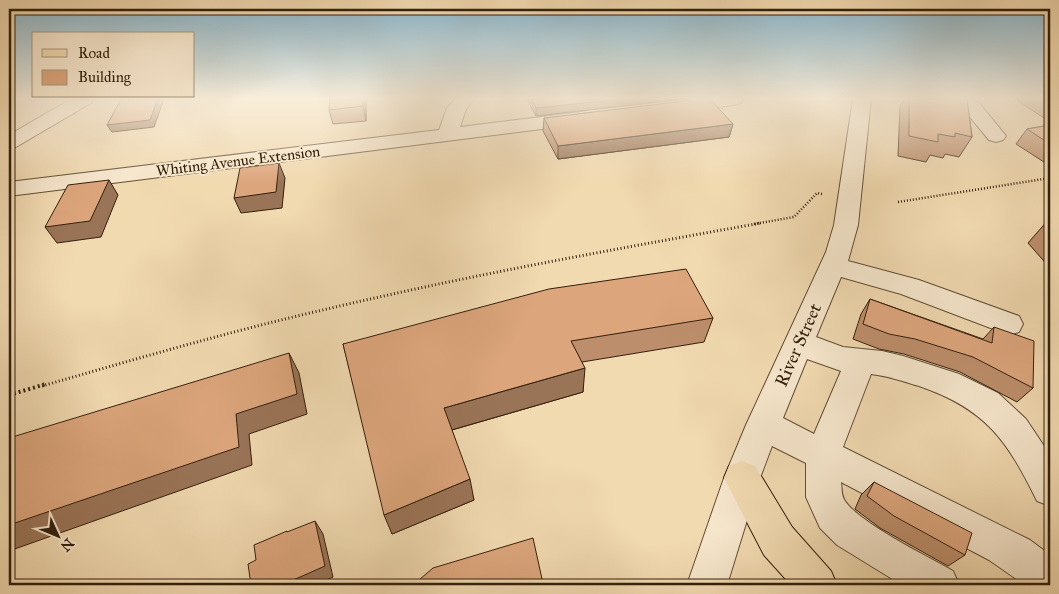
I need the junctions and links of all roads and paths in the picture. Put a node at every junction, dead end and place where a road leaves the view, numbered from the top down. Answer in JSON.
{"nodes":[{"id":1,"x":37,"y":127,"type":"edge"},
{"id":2,"x":451,"y":127,"type":"edge"},
{"id":3,"x":509,"y":127,"type":"edge"},
{"id":4,"x":858,"y":127,"type":"edge"},
{"id":5,"x":989,"y":127,"type":"edge"},
{"id":6,"x":448,"y":134,"type":"junction"},
{"id":7,"x":996,"y":136,"type":"dead end"},
{"id":8,"x":9,"y":143,"type":"edge"},
{"id":9,"x":1050,"y":178,"type":"edge"},
{"id":10,"x":9,"y":189,"type":"edge"},
{"id":11,"x":898,"y":202,"type":"dead end"},
{"id":12,"x":794,"y":217,"type":"dead end"},
{"id":13,"x":833,"y":266,"type":"junction"},
{"id":14,"x":1009,"y":324,"type":"dead end"},
{"id":15,"x":798,"y":342,"type":"junction"},
{"id":16,"x":860,"y":362,"type":"junction"},
{"id":17,"x":9,"y":395,"type":"edge"},
{"id":18,"x":763,"y":425,"type":"junction"},
{"id":19,"x":822,"y":454,"type":"junction"},
{"id":20,"x":742,"y":478,"type":"junction"},
{"id":21,"x":1050,"y":489,"type":"edge"},
{"id":22,"x":1050,"y":583,"type":"edge"},
{"id":23,"x":707,"y":585,"type":"edge"},
{"id":24,"x":817,"y":585,"type":"edge"},
{"id":25,"x":939,"y":585,"type":"edge"}],
"edges":[{"from":1,"to":8,"type":"street"},
{"from":2,"to":6,"type":"street"},
{"from":3,"to":6,"type":"street","name":"Whiting Avenue Extension"},
{"from":4,"to":13,"type":"street","name":"River Street"},
{"from":5,"to":7,"type":"street"},
{"from":6,"to":10,"type":"street","name":"Whiting Avenue Extension"},
{"from":9,"to":11,"type":"path"},
{"from":12,"to":17,"type":"path"},
{"from":13,"to":14,"type":"street"},
{"from":13,"to":15,"type":"street","name":"River Street"},
{"from":15,"to":16,"type":"street"},
{"from":15,"to":18,"type":"street","name":"River Street"},
{"from":16,"to":19,"type":"street"},
{"from":16,"to":21,"type":"street"},
{"from":18,"to":19,"type":"street"},
{"from":18,"to":20,"type":"street","name":"River Street"},
{"from":19,"to":22,"type":"street"},
{"from":19,"to":25,"type":"street"},
{"from":20,"to":23,"type":"street","name":"River Street"},
{"from":20,"to":24,"type":"main road"}]}
